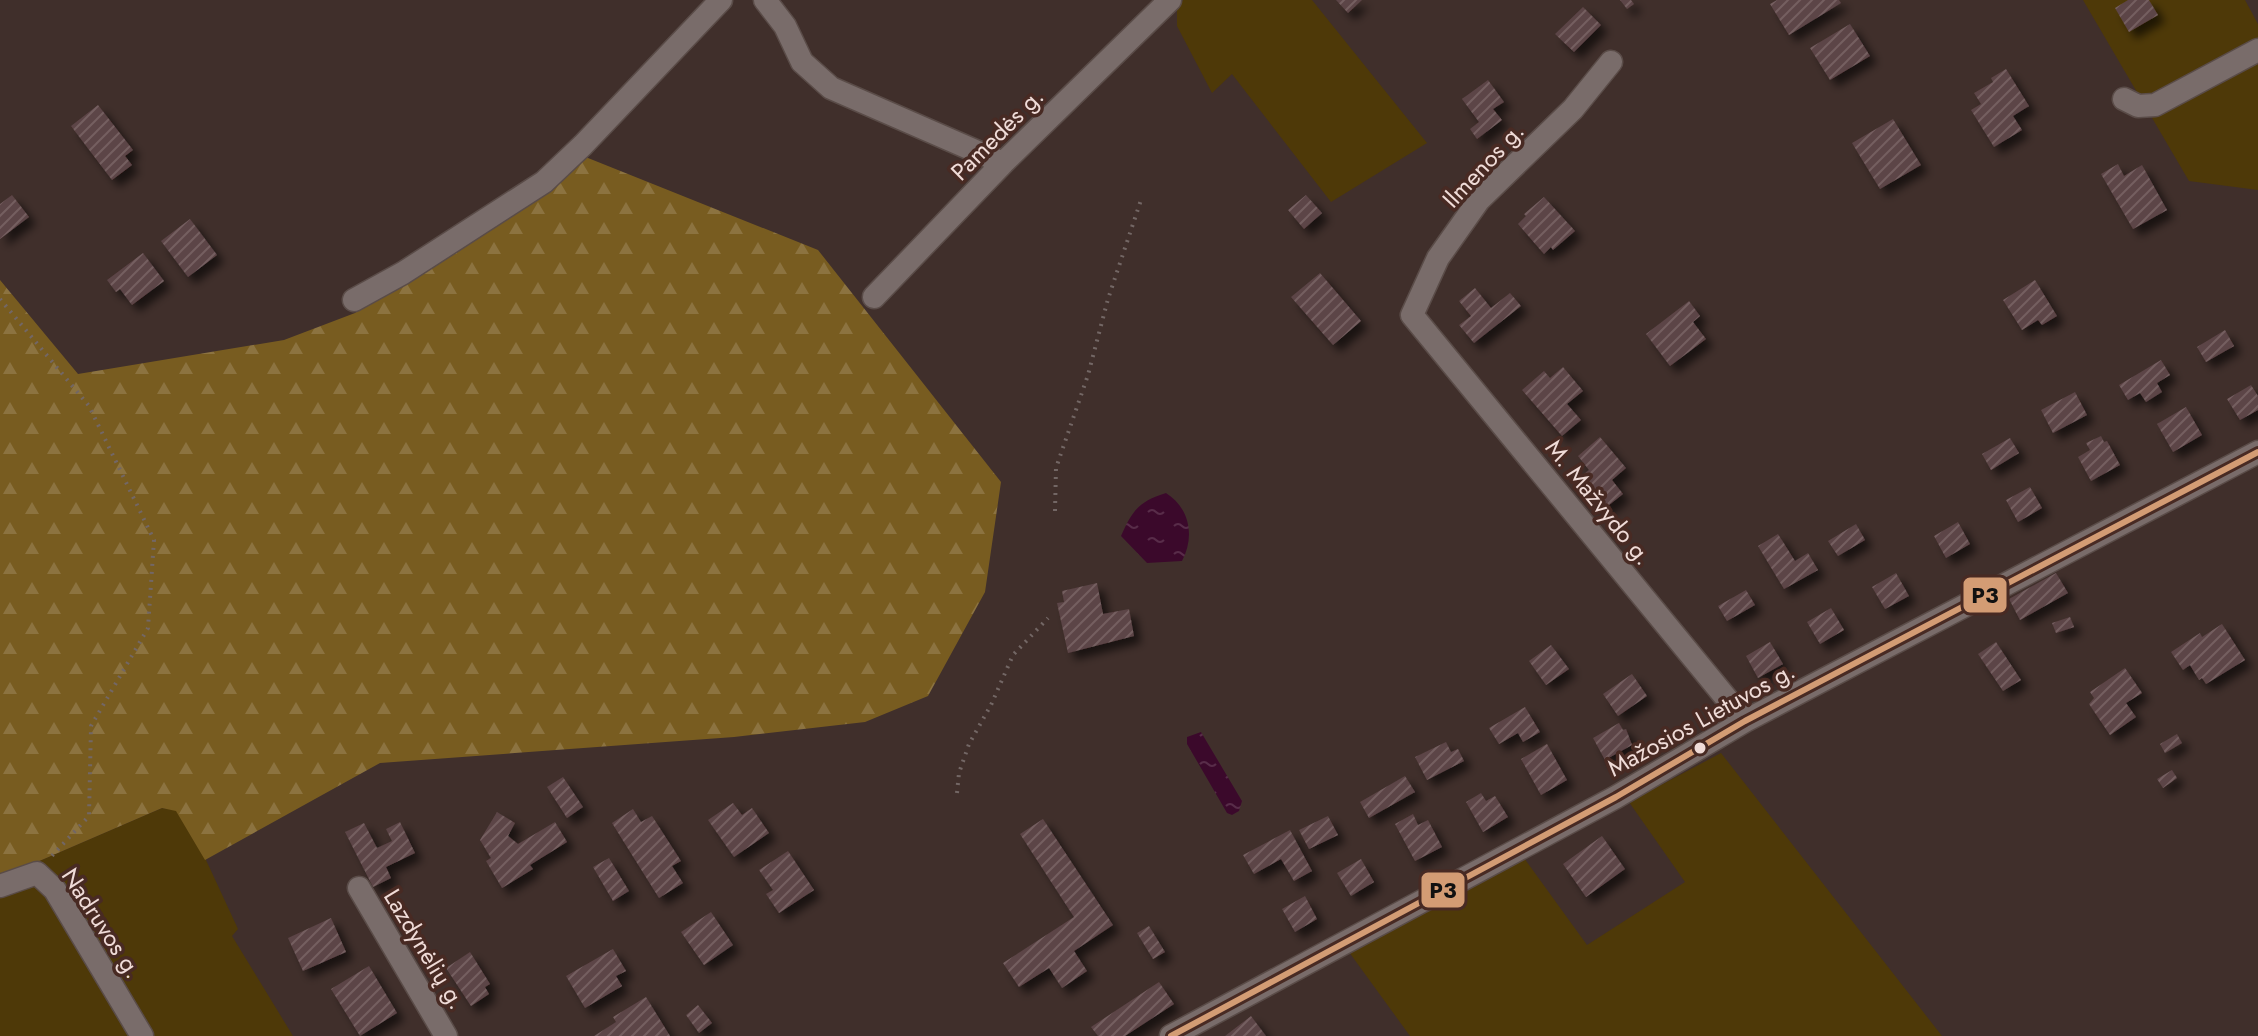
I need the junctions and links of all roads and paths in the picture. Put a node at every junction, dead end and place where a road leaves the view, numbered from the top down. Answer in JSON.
{"nodes":[{"id":1,"x":721,"y":0,"type":"edge"},
{"id":2,"x":765,"y":0,"type":"edge"},
{"id":3,"x":1160,"y":4,"type":"edge"},
{"id":4,"x":2258,"y":50,"type":"edge"},
{"id":5,"x":1611,"y":62,"type":"dead end"},
{"id":6,"x":2124,"y":99,"type":"dead end"},
{"id":7,"x":1003,"y":163,"type":"junction"},
{"id":8,"x":1142,"y":197,"type":"dead end"},
{"id":9,"x":874,"y":297,"type":"dead end"},
{"id":10,"x":0,"y":299,"type":"edge"},
{"id":11,"x":354,"y":300,"type":"dead end"},
{"id":12,"x":1412,"y":315,"type":"joint"},
{"id":13,"x":2258,"y":452,"type":"edge"},
{"id":14,"x":1055,"y":511,"type":"dead end"},
{"id":15,"x":1048,"y":618,"type":"dead end"},
{"id":16,"x":1745,"y":721,"type":"junction"},
{"id":17,"x":957,"y":793,"type":"dead end"},
{"id":18,"x":89,"y":816,"type":"dead end"},
{"id":19,"x":0,"y":886,"type":"edge"},
{"id":20,"x":359,"y":888,"type":"dead end"},
{"id":21,"x":142,"y":1036,"type":"edge"},
{"id":22,"x":446,"y":1036,"type":"edge"},
{"id":23,"x":1171,"y":1036,"type":"edge"}],
"edges":[{"from":1,"to":11,"type":"street"},
{"from":2,"to":7,"type":"street"},
{"from":3,"to":7,"type":"street","name":"Pamedės g."},
{"from":4,"to":6,"type":"street"},
{"from":5,"to":12,"type":"street","name":"Ilmenos g."},
{"from":7,"to":9,"type":"street","name":"Pamedės g."},
{"from":8,"to":14,"type":"path"},
{"from":10,"to":18,"type":"path"},
{"from":12,"to":16,"type":"street","name":"M. Mažvydo g."},
{"from":13,"to":16,"type":"street","name":"Mažosios Lietuvos g."},
{"from":15,"to":17,"type":"path"},
{"from":16,"to":23,"type":"street","name":"Mažosios Lietuvos g."},
{"from":19,"to":21,"type":"street","name":"Nadruvos g."},
{"from":20,"to":22,"type":"street","name":"Lazdynėlių g."}]}
